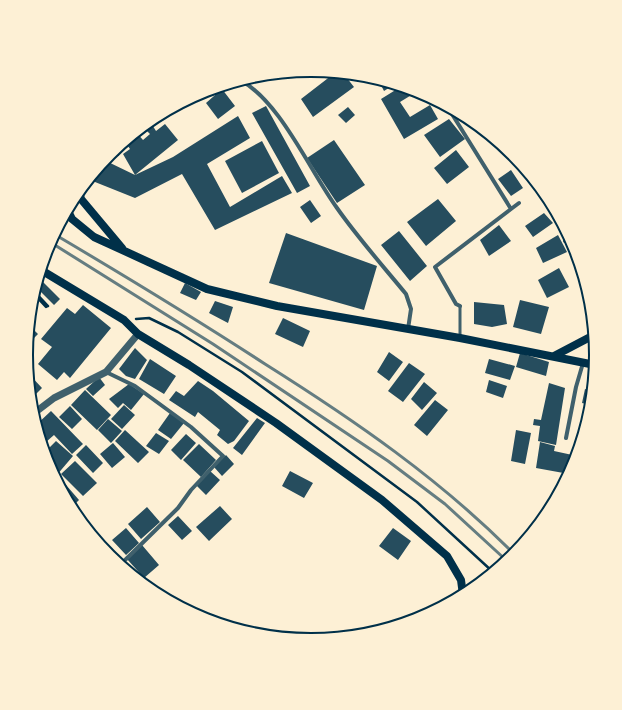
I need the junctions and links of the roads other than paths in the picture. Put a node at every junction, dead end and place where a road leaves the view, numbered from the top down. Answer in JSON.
{"nodes":[{"id":1,"x":246,"y":84,"type":"edge"},
{"id":2,"x":453,"y":116,"type":"edge"},
{"id":3,"x":81,"y":199,"type":"edge"},
{"id":4,"x":519,"y":202,"type":"dead end"},
{"id":5,"x":511,"y":208,"type":"junction"},
{"id":6,"x":70,"y":216,"type":"edge"},
{"id":7,"x":124,"y":251,"type":"junction"},
{"id":8,"x":45,"y":273,"type":"edge"},
{"id":9,"x":461,"y":307,"type":"joint"},
{"id":10,"x":408,"y":329,"type":"junction"},
{"id":11,"x":138,"y":334,"type":"junction"},
{"id":12,"x":460,"y":338,"type":"junction"},
{"id":13,"x":588,"y":338,"type":"edge"},
{"id":14,"x":554,"y":356,"type":"junction"},
{"id":15,"x":583,"y":363,"type":"junction"},
{"id":16,"x":589,"y":364,"type":"edge"},
{"id":17,"x":106,"y":372,"type":"junction"},
{"id":18,"x":38,"y":410,"type":"edge"},
{"id":19,"x":566,"y":438,"type":"dead end"},
{"id":20,"x":124,"y":561,"type":"edge"},
{"id":21,"x":463,"y":588,"type":"edge"}],
"edges":[{"from":1,"to":10,"type":"street"},
{"from":2,"to":5,"type":"street"},
{"from":3,"to":7,"type":"main road"},
{"from":4,"to":5,"type":"street"},
{"from":5,"to":9,"type":"street"},
{"from":6,"to":7,"type":"main road"},
{"from":7,"to":10,"type":"main road"},
{"from":8,"to":11,"type":"main road"},
{"from":9,"to":12,"type":"lane"},
{"from":10,"to":12,"type":"main road"},
{"from":11,"to":17,"type":"street"},
{"from":11,"to":21,"type":"main road"},
{"from":12,"to":14,"type":"main road"},
{"from":13,"to":14,"type":"main road"},
{"from":14,"to":15,"type":"main road"},
{"from":15,"to":16,"type":"main road"},
{"from":15,"to":19,"type":"street"},
{"from":17,"to":18,"type":"street"},
{"from":17,"to":20,"type":"street"}]}
